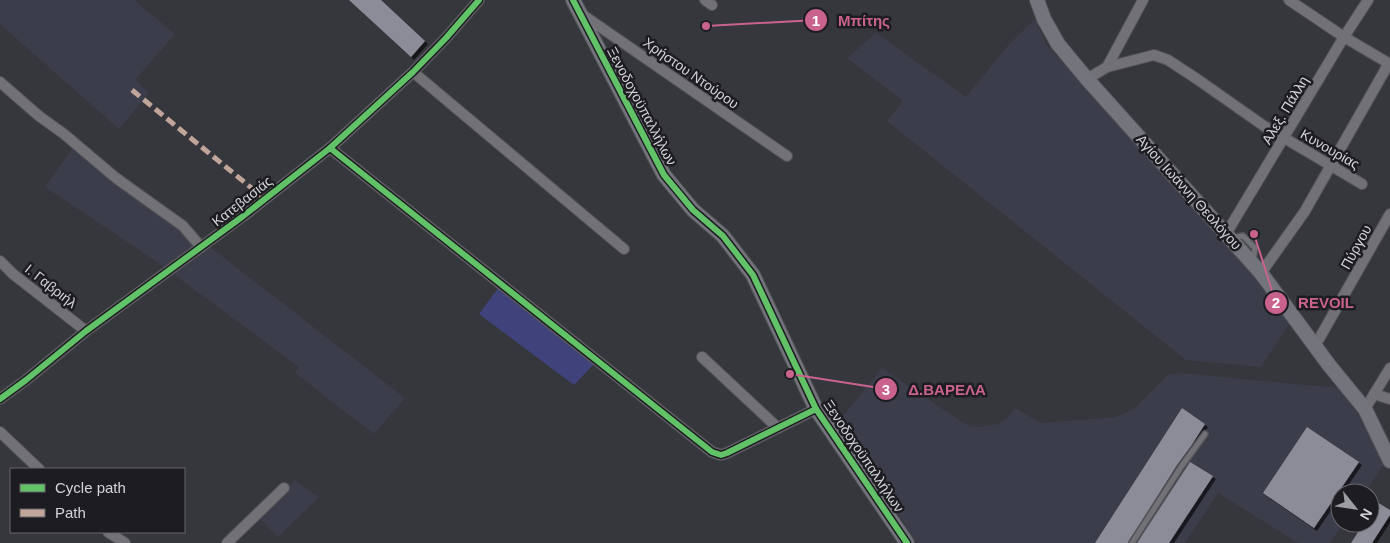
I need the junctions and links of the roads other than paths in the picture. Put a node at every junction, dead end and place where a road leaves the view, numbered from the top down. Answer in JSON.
{"nodes":[{"id":1,"x":479,"y":0,"type":"edge"},
{"id":2,"x":1037,"y":0,"type":"edge"},
{"id":3,"x":1143,"y":0,"type":"edge"},
{"id":4,"x":1289,"y":0,"type":"edge"},
{"id":5,"x":1368,"y":0,"type":"edge"},
{"id":6,"x":576,"y":6,"type":"edge"},
{"id":7,"x":1344,"y":37,"type":"junction"},
{"id":8,"x":1390,"y":63,"type":"edge"},
{"id":9,"x":1107,"y":67,"type":"junction"},
{"id":10,"x":413,"y":72,"type":"junction"},
{"id":11,"x":1087,"y":79,"type":"junction"},
{"id":12,"x":0,"y":82,"type":"edge"},
{"id":13,"x":1284,"y":138,"type":"junction"},
{"id":14,"x":330,"y":148,"type":"junction"},
{"id":15,"x":787,"y":156,"type":"dead end"},
{"id":16,"x":1332,"y":166,"type":"junction"},
{"id":17,"x":1362,"y":184,"type":"dead end"},
{"id":18,"x":1390,"y":214,"type":"edge"},
{"id":19,"x":1228,"y":236,"type":"junction"},
{"id":20,"x":202,"y":247,"type":"junction"},
{"id":21,"x":624,"y":249,"type":"dead end"},
{"id":22,"x":0,"y":261,"type":"edge"},
{"id":23,"x":1257,"y":268,"type":"junction"},
{"id":24,"x":86,"y":332,"type":"junction"},
{"id":25,"x":1315,"y":346,"type":"junction"},
{"id":26,"x":702,"y":356,"type":"dead end"},
{"id":27,"x":1390,"y":368,"type":"edge"},
{"id":28,"x":1374,"y":394,"type":"junction"},
{"id":29,"x":0,"y":399,"type":"edge"},
{"id":30,"x":1390,"y":399,"type":"edge"},
{"id":31,"x":816,"y":409,"type":"junction"},
{"id":32,"x":1365,"y":409,"type":"junction"},
{"id":33,"x":778,"y":428,"type":"junction"},
{"id":34,"x":0,"y":432,"type":"edge"},
{"id":35,"x":1205,"y":434,"type":"dead end"},
{"id":36,"x":1390,"y":461,"type":"edge"},
{"id":37,"x":38,"y":468,"type":"edge"},
{"id":38,"x":284,"y":488,"type":"dead end"},
{"id":39,"x":109,"y":533,"type":"edge"},
{"id":40,"x":124,"y":543,"type":"edge"},
{"id":41,"x":227,"y":543,"type":"edge"},
{"id":42,"x":907,"y":543,"type":"edge"},
{"id":43,"x":1132,"y":543,"type":"edge"}],
"edges":[{"from":1,"to":10,"type":"street","name":"Κατεβασιάς"},
{"from":2,"to":11,"type":"street","name":"Αγίου Ιωάννη Θεολόγου"},
{"from":3,"to":9,"type":"street"},
{"from":4,"to":7,"type":"street"},
{"from":5,"to":7,"type":"street","name":"Αλεξ. Πάλλη"},
{"from":6,"to":15,"type":"street","name":"Χρήστου Ντούρου"},
{"from":6,"to":31,"type":"street","name":"Ξενοδοχοϋπαλλήλων"},
{"from":7,"to":8,"type":"street"},
{"from":7,"to":13,"type":"street","name":"Αλεξ. Πάλλη"},
{"from":8,"to":16,"type":"street"},
{"from":9,"to":11,"type":"street"},
{"from":9,"to":13,"type":"street","name":"Κυνουρίας"},
{"from":10,"to":14,"type":"street","name":"Κατεβασιάς"},
{"from":10,"to":21,"type":"street"},
{"from":11,"to":19,"type":"street","name":"Αγίου Ιωάννη Θεολόγου"},
{"from":12,"to":20,"type":"street"},
{"from":13,"to":16,"type":"street","name":"Κυνουρίας"},
{"from":13,"to":19,"type":"street","name":"Αλεξ. Πάλλη"},
{"from":14,"to":20,"type":"street","name":"Κατεβασιάς"},
{"from":14,"to":33,"type":"street"},
{"from":16,"to":17,"type":"street","name":"Κυνουρίας"},
{"from":16,"to":23,"type":"street"},
{"from":18,"to":25,"type":"street","name":"Πύργου"},
{"from":19,"to":23,"type":"street","name":"Αγίου Ιωάννη Θεολόγου"},
{"from":20,"to":24,"type":"street","name":"Κατεβασιάς"},
{"from":22,"to":24,"type":"street","name":"Ι. Γαβριήλ"},
{"from":23,"to":25,"type":"street","name":"Αγίου Ιωάννη Θεολόγου"},
{"from":24,"to":29,"type":"street","name":"Κατεβασιάς"},
{"from":25,"to":32,"type":"street","name":"Αγίου Ιωάννη Θεολόγου"},
{"from":26,"to":33,"type":"street"},
{"from":27,"to":28,"type":"street"},
{"from":28,"to":30,"type":"street"},
{"from":28,"to":32,"type":"street"},
{"from":31,"to":33,"type":"street"},
{"from":31,"to":42,"type":"street","name":"Ξενοδοχοϋπαλλήλων"},
{"from":32,"to":36,"type":"street","name":"Αγίου Ιωάννη Θεολόγου"},
{"from":34,"to":37,"type":"street"},
{"from":35,"to":43,"type":"lane"},
{"from":38,"to":41,"type":"street"},
{"from":39,"to":40,"type":"street"}]}
